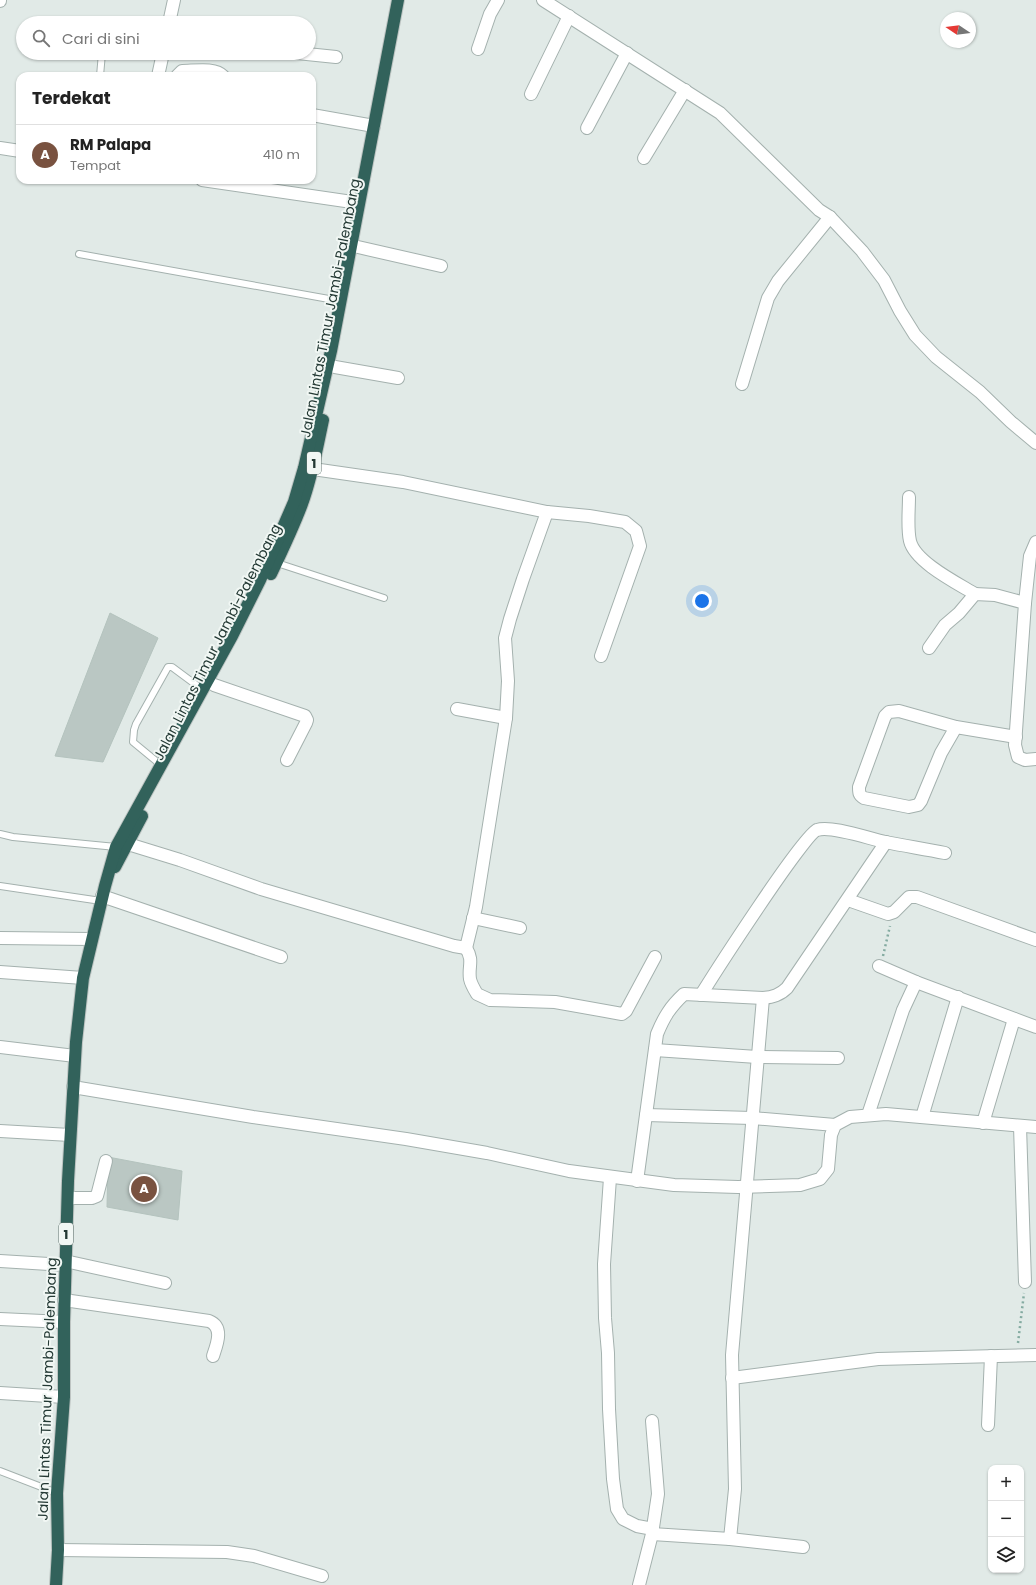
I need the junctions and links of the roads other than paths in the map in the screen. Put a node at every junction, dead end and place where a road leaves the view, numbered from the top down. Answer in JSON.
{"nodes":[{"id":1,"x":174,"y":0,"type":"edge"},
{"id":2,"x":398,"y":0,"type":"edge"},
{"id":3,"x":405,"y":0,"type":"edge"},
{"id":4,"x":498,"y":0,"type":"edge"},
{"id":5,"x":543,"y":0,"type":"edge"},
{"id":6,"x":171,"y":16,"type":"edge"},
{"id":7,"x":569,"y":16,"type":"junction"},
{"id":8,"x":478,"y":49,"type":"dead end"},
{"id":9,"x":627,"y":53,"type":"junction"},
{"id":10,"x":316,"y":55,"type":"edge"},
{"id":11,"x":336,"y":57,"type":"dead end"},
{"id":12,"x":101,"y":60,"type":"edge"},
{"id":13,"x":161,"y":60,"type":"edge"},
{"id":14,"x":100,"y":72,"type":"edge"},
{"id":15,"x":159,"y":72,"type":"edge"},
{"id":16,"x":181,"y":72,"type":"edge"},
{"id":17,"x":217,"y":72,"type":"edge"},
{"id":18,"x":685,"y":90,"type":"junction"},
{"id":19,"x":530,"y":94,"type":"dead end"},
{"id":20,"x":316,"y":116,"type":"edge"},
{"id":21,"x":374,"y":126,"type":"junction"},
{"id":22,"x":587,"y":128,"type":"dead end"},
{"id":23,"x":0,"y":148,"type":"edge"},
{"id":24,"x":16,"y":150,"type":"edge"},
{"id":25,"x":644,"y":158,"type":"dead end"},
{"id":26,"x":229,"y":184,"type":"edge"},
{"id":27,"x":359,"y":203,"type":"junction"},
{"id":28,"x":830,"y":217,"type":"junction"},
{"id":29,"x":358,"y":247,"type":"junction"},
{"id":30,"x":79,"y":254,"type":"dead end"},
{"id":31,"x":441,"y":266,"type":"dead end"},
{"id":32,"x":340,"y":301,"type":"junction"},
{"id":33,"x":335,"y":367,"type":"junction"},
{"id":34,"x":398,"y":378,"type":"dead end"},
{"id":35,"x":742,"y":384,"type":"dead end"},
{"id":36,"x":1036,"y":443,"type":"edge"},
{"id":37,"x":313,"y":469,"type":"junction"},
{"id":38,"x":909,"y":498,"type":"dead end"},
{"id":39,"x":547,"y":512,"type":"junction"},
{"id":40,"x":1036,"y":542,"type":"edge"},
{"id":41,"x":277,"y":562,"type":"junction"},
{"id":42,"x":974,"y":594,"type":"junction"},
{"id":43,"x":384,"y":598,"type":"dead end"},
{"id":44,"x":1025,"y":603,"type":"junction"},
{"id":45,"x":929,"y":648,"type":"dead end"},
{"id":46,"x":601,"y":656,"type":"dead end"},
{"id":47,"x":208,"y":687,"type":"junction"},
{"id":48,"x":456,"y":709,"type":"dead end"},
{"id":49,"x":506,"y":718,"type":"junction"},
{"id":50,"x":956,"y":727,"type":"junction"},
{"id":51,"x":1016,"y":737,"type":"junction"},
{"id":52,"x":1036,"y":759,"type":"edge"},
{"id":53,"x":287,"y":760,"type":"dead end"},
{"id":54,"x":161,"y":765,"type":"junction"},
{"id":55,"x":0,"y":834,"type":"edge"},
{"id":56,"x":886,"y":842,"type":"junction"},
{"id":57,"x":128,"y":844,"type":"junction"},
{"id":58,"x":116,"y":847,"type":"junction"},
{"id":59,"x":945,"y":853,"type":"dead end"},
{"id":60,"x":0,"y":886,"type":"edge"},
{"id":61,"x":103,"y":894,"type":"junction"},
{"id":62,"x":848,"y":900,"type":"junction"},
{"id":63,"x":473,"y":918,"type":"junction"},
{"id":64,"x":520,"y":928,"type":"dead end"},
{"id":65,"x":0,"y":938,"type":"edge"},
{"id":66,"x":92,"y":939,"type":"junction"},
{"id":67,"x":1036,"y":940,"type":"edge"},
{"id":68,"x":466,"y":948,"type":"junction"},
{"id":69,"x":281,"y":957,"type":"dead end"},
{"id":70,"x":655,"y":957,"type":"dead end"},
{"id":71,"x":879,"y":966,"type":"road end"},
{"id":72,"x":0,"y":972,"type":"edge"},
{"id":73,"x":83,"y":978,"type":"junction"},
{"id":74,"x":916,"y":982,"type":"junction"},
{"id":75,"x":701,"y":995,"type":"junction"},
{"id":76,"x":958,"y":997,"type":"junction"},
{"id":77,"x":763,"y":998,"type":"junction"},
{"id":78,"x":1014,"y":1019,"type":"junction"},
{"id":79,"x":1036,"y":1027,"type":"edge"},
{"id":80,"x":0,"y":1046,"type":"edge"},
{"id":81,"x":655,"y":1050,"type":"junction"},
{"id":82,"x":75,"y":1056,"type":"junction"},
{"id":83,"x":757,"y":1057,"type":"junction"},
{"id":84,"x":838,"y":1058,"type":"dead end"},
{"id":85,"x":73,"y":1087,"type":"junction"},
{"id":86,"x":646,"y":1115,"type":"junction"},
{"id":87,"x":868,"y":1115,"type":"junction"},
{"id":88,"x":922,"y":1117,"type":"junction"},
{"id":89,"x":752,"y":1118,"type":"junction"},
{"id":90,"x":983,"y":1122,"type":"junction"},
{"id":91,"x":835,"y":1125,"type":"junction"},
{"id":92,"x":1020,"y":1126,"type":"junction"},
{"id":93,"x":1036,"y":1127,"type":"edge"},
{"id":94,"x":0,"y":1131,"type":"edge"},
{"id":95,"x":70,"y":1135,"type":"junction"},
{"id":96,"x":106,"y":1161,"type":"dead end"},
{"id":97,"x":610,"y":1178,"type":"junction"},
{"id":98,"x":637,"y":1181,"type":"junction"},
{"id":99,"x":746,"y":1187,"type":"junction"},
{"id":100,"x":68,"y":1198,"type":"junction"},
{"id":101,"x":0,"y":1261,"type":"edge"},
{"id":102,"x":65,"y":1263,"type":"junction"},
{"id":103,"x":1025,"y":1282,"type":"road end"},
{"id":104,"x":165,"y":1284,"type":"dead end"},
{"id":105,"x":64,"y":1300,"type":"junction"},
{"id":106,"x":0,"y":1319,"type":"edge"},
{"id":107,"x":64,"y":1322,"type":"junction"},
{"id":108,"x":1036,"y":1355,"type":"edge"},
{"id":109,"x":213,"y":1356,"type":"dead end"},
{"id":110,"x":991,"y":1356,"type":"junction"},
{"id":111,"x":732,"y":1378,"type":"junction"},
{"id":112,"x":0,"y":1393,"type":"edge"},
{"id":113,"x":64,"y":1397,"type":"junction"},
{"id":114,"x":652,"y":1421,"type":"dead end"},
{"id":115,"x":988,"y":1425,"type":"dead end"},
{"id":116,"x":0,"y":1471,"type":"edge"},
{"id":117,"x":57,"y":1493,"type":"junction"},
{"id":118,"x":652,"y":1532,"type":"junction"},
{"id":119,"x":730,"y":1538,"type":"junction"},
{"id":120,"x":803,"y":1548,"type":"dead end"},
{"id":121,"x":58,"y":1550,"type":"junction"},
{"id":122,"x":322,"y":1576,"type":"dead end"},
{"id":123,"x":56,"y":1585,"type":"edge"},
{"id":124,"x":640,"y":1585,"type":"edge"}],
"edges":[{"from":1,"to":6,"type":"street"},
{"from":2,"to":21,"type":"highway","name":"Jalan Lintas Timur Jambi-Palembang","number":"1"},
{"from":3,"to":29,"type":"highway","name":"Jalan Lintas Timur Jambi-Palembang","number":"1"},
{"from":4,"to":8,"type":"street"},
{"from":5,"to":7,"type":"street"},
{"from":7,"to":9,"type":"street"},
{"from":7,"to":19,"type":"street"},
{"from":9,"to":18,"type":"street"},
{"from":9,"to":22,"type":"street"},
{"from":10,"to":11,"type":"street"},
{"from":12,"to":14,"type":"lane"},
{"from":13,"to":15,"type":"street"},
{"from":16,"to":17,"type":"street"},
{"from":18,"to":25,"type":"street"},
{"from":18,"to":28,"type":"street"},
{"from":20,"to":21,"type":"street"},
{"from":21,"to":27,"type":"highway","name":"Jalan Lintas Timur Jambi-Palembang","number":"1"},
{"from":23,"to":24,"type":"street"},
{"from":26,"to":27,"type":"street"},
{"from":27,"to":32,"type":"highway","name":"Jalan Lintas Timur Jambi-Palembang","number":"1"},
{"from":28,"to":35,"type":"street"},
{"from":28,"to":36,"type":"street"},
{"from":29,"to":31,"type":"street"},
{"from":29,"to":33,"type":"highway","name":"Jalan Lintas Timur Jambi-Palembang","number":"1"},
{"from":30,"to":32,"type":"lane"},
{"from":32,"to":47,"type":"highway","name":"Jalan Lintas Timur Jambi-Palembang","number":"1"},
{"from":33,"to":34,"type":"street"},
{"from":33,"to":37,"type":"highway","name":"Jalan Lintas Timur Jambi-Palembang","number":"1"},
{"from":37,"to":39,"type":"street"},
{"from":37,"to":41,"type":"highway","name":"Jalan Lintas Timur Jambi-Palembang","number":"1"},
{"from":38,"to":42,"type":"street"},
{"from":39,"to":46,"type":"street"},
{"from":39,"to":49,"type":"street"},
{"from":40,"to":44,"type":"street"},
{"from":41,"to":43,"type":"lane"},
{"from":41,"to":47,"type":"highway","name":"Jalan Lintas Timur Jambi-Palembang","number":"1"},
{"from":42,"to":44,"type":"street"},
{"from":42,"to":45,"type":"street"},
{"from":44,"to":51,"type":"street"},
{"from":47,"to":53,"type":"street"},
{"from":47,"to":54,"type":"highway","name":"Jalan Lintas Timur Jambi-Palembang","number":"1"},
{"from":47,"to":54,"type":"lane"},
{"from":47,"to":57,"type":"highway","name":"Jalan Lintas Timur Jambi-Palembang","number":"1"},
{"from":48,"to":49,"type":"street"},
{"from":49,"to":63,"type":"street"},
{"from":50,"to":50,"type":"street"},
{"from":50,"to":51,"type":"street"},
{"from":51,"to":52,"type":"street"},
{"from":54,"to":58,"type":"highway","name":"Jalan Lintas Timur Jambi-Palembang","number":"1"},
{"from":55,"to":58,"type":"lane"},
{"from":56,"to":59,"type":"street"},
{"from":56,"to":62,"type":"street"},
{"from":56,"to":75,"type":"street"},
{"from":57,"to":61,"type":"highway","name":"Jalan Lintas Timur Jambi-Palembang","number":"1"},
{"from":57,"to":68,"type":"street"},
{"from":58,"to":61,"type":"highway","name":"Jalan Lintas Timur Jambi-Palembang","number":"1"},
{"from":60,"to":61,"type":"lane"},
{"from":61,"to":66,"type":"highway","name":"Jalan Lintas Timur Jambi-Palembang","number":"1"},
{"from":61,"to":69,"type":"street"},
{"from":62,"to":67,"type":"street"},
{"from":62,"to":77,"type":"street"},
{"from":63,"to":64,"type":"street"},
{"from":63,"to":68,"type":"street"},
{"from":65,"to":66,"type":"street"},
{"from":66,"to":73,"type":"highway","name":"Jalan Lintas Timur Jambi-Palembang","number":"1"},
{"from":68,"to":70,"type":"street"},
{"from":71,"to":74,"type":"street"},
{"from":72,"to":73,"type":"street"},
{"from":73,"to":82,"type":"highway","name":"Jalan Lintas Timur Jambi-Palembang","number":"1"},
{"from":74,"to":76,"type":"street"},
{"from":74,"to":87,"type":"street"},
{"from":75,"to":77,"type":"street"},
{"from":75,"to":81,"type":"street"},
{"from":76,"to":78,"type":"street"},
{"from":76,"to":88,"type":"street"},
{"from":77,"to":83,"type":"street"},
{"from":78,"to":79,"type":"street"},
{"from":78,"to":90,"type":"street"},
{"from":80,"to":82,"type":"street"},
{"from":81,"to":83,"type":"street"},
{"from":81,"to":86,"type":"street"},
{"from":82,"to":85,"type":"highway","name":"Jalan Lintas Timur Jambi-Palembang","number":"1"},
{"from":83,"to":84,"type":"street"},
{"from":83,"to":89,"type":"street"},
{"from":85,"to":95,"type":"highway","name":"Jalan Lintas Timur Jambi-Palembang","number":"1"},
{"from":85,"to":97,"type":"street"},
{"from":86,"to":89,"type":"street"},
{"from":86,"to":98,"type":"street"},
{"from":87,"to":88,"type":"street"},
{"from":87,"to":91,"type":"street"},
{"from":88,"to":90,"type":"street"},
{"from":89,"to":91,"type":"street"},
{"from":89,"to":99,"type":"street"},
{"from":90,"to":92,"type":"street"},
{"from":91,"to":99,"type":"street"},
{"from":92,"to":93,"type":"street"},
{"from":92,"to":103,"type":"street"},
{"from":94,"to":95,"type":"street"},
{"from":95,"to":100,"type":"highway","name":"Jalan Lintas Timur Jambi-Palembang","number":"1"},
{"from":96,"to":100,"type":"street"},
{"from":97,"to":98,"type":"street"},
{"from":97,"to":118,"type":"street"},
{"from":98,"to":99,"type":"street"},
{"from":99,"to":111,"type":"street"},
{"from":100,"to":102,"type":"highway","name":"Jalan Lintas Timur Jambi-Palembang","number":"1"},
{"from":101,"to":102,"type":"street"},
{"from":102,"to":104,"type":"street"},
{"from":102,"to":105,"type":"highway","name":"Jalan Lintas Timur Jambi-Palembang","number":"1"},
{"from":105,"to":107,"type":"highway","name":"Jalan Lintas Timur Jambi-Palembang","number":"1"},
{"from":105,"to":109,"type":"street"},
{"from":106,"to":107,"type":"street"},
{"from":107,"to":113,"type":"highway","name":"Jalan Lintas Timur Jambi-Palembang","number":"1"},
{"from":108,"to":110,"type":"street"},
{"from":110,"to":111,"type":"street"},
{"from":110,"to":115,"type":"street"},
{"from":111,"to":119,"type":"street"},
{"from":112,"to":113,"type":"street"},
{"from":113,"to":117,"type":"highway","name":"Jalan Lintas Timur Jambi-Palembang","number":"1"},
{"from":114,"to":118,"type":"street"},
{"from":116,"to":117,"type":"lane"},
{"from":117,"to":121,"type":"highway","name":"Jalan Lintas Timur Jambi-Palembang","number":"1"},
{"from":118,"to":119,"type":"street"},
{"from":118,"to":124,"type":"street"},
{"from":119,"to":120,"type":"street"},
{"from":121,"to":122,"type":"street"},
{"from":121,"to":123,"type":"highway","name":"Jalan Lintas Timur Jambi-Palembang","number":"1"}]}
